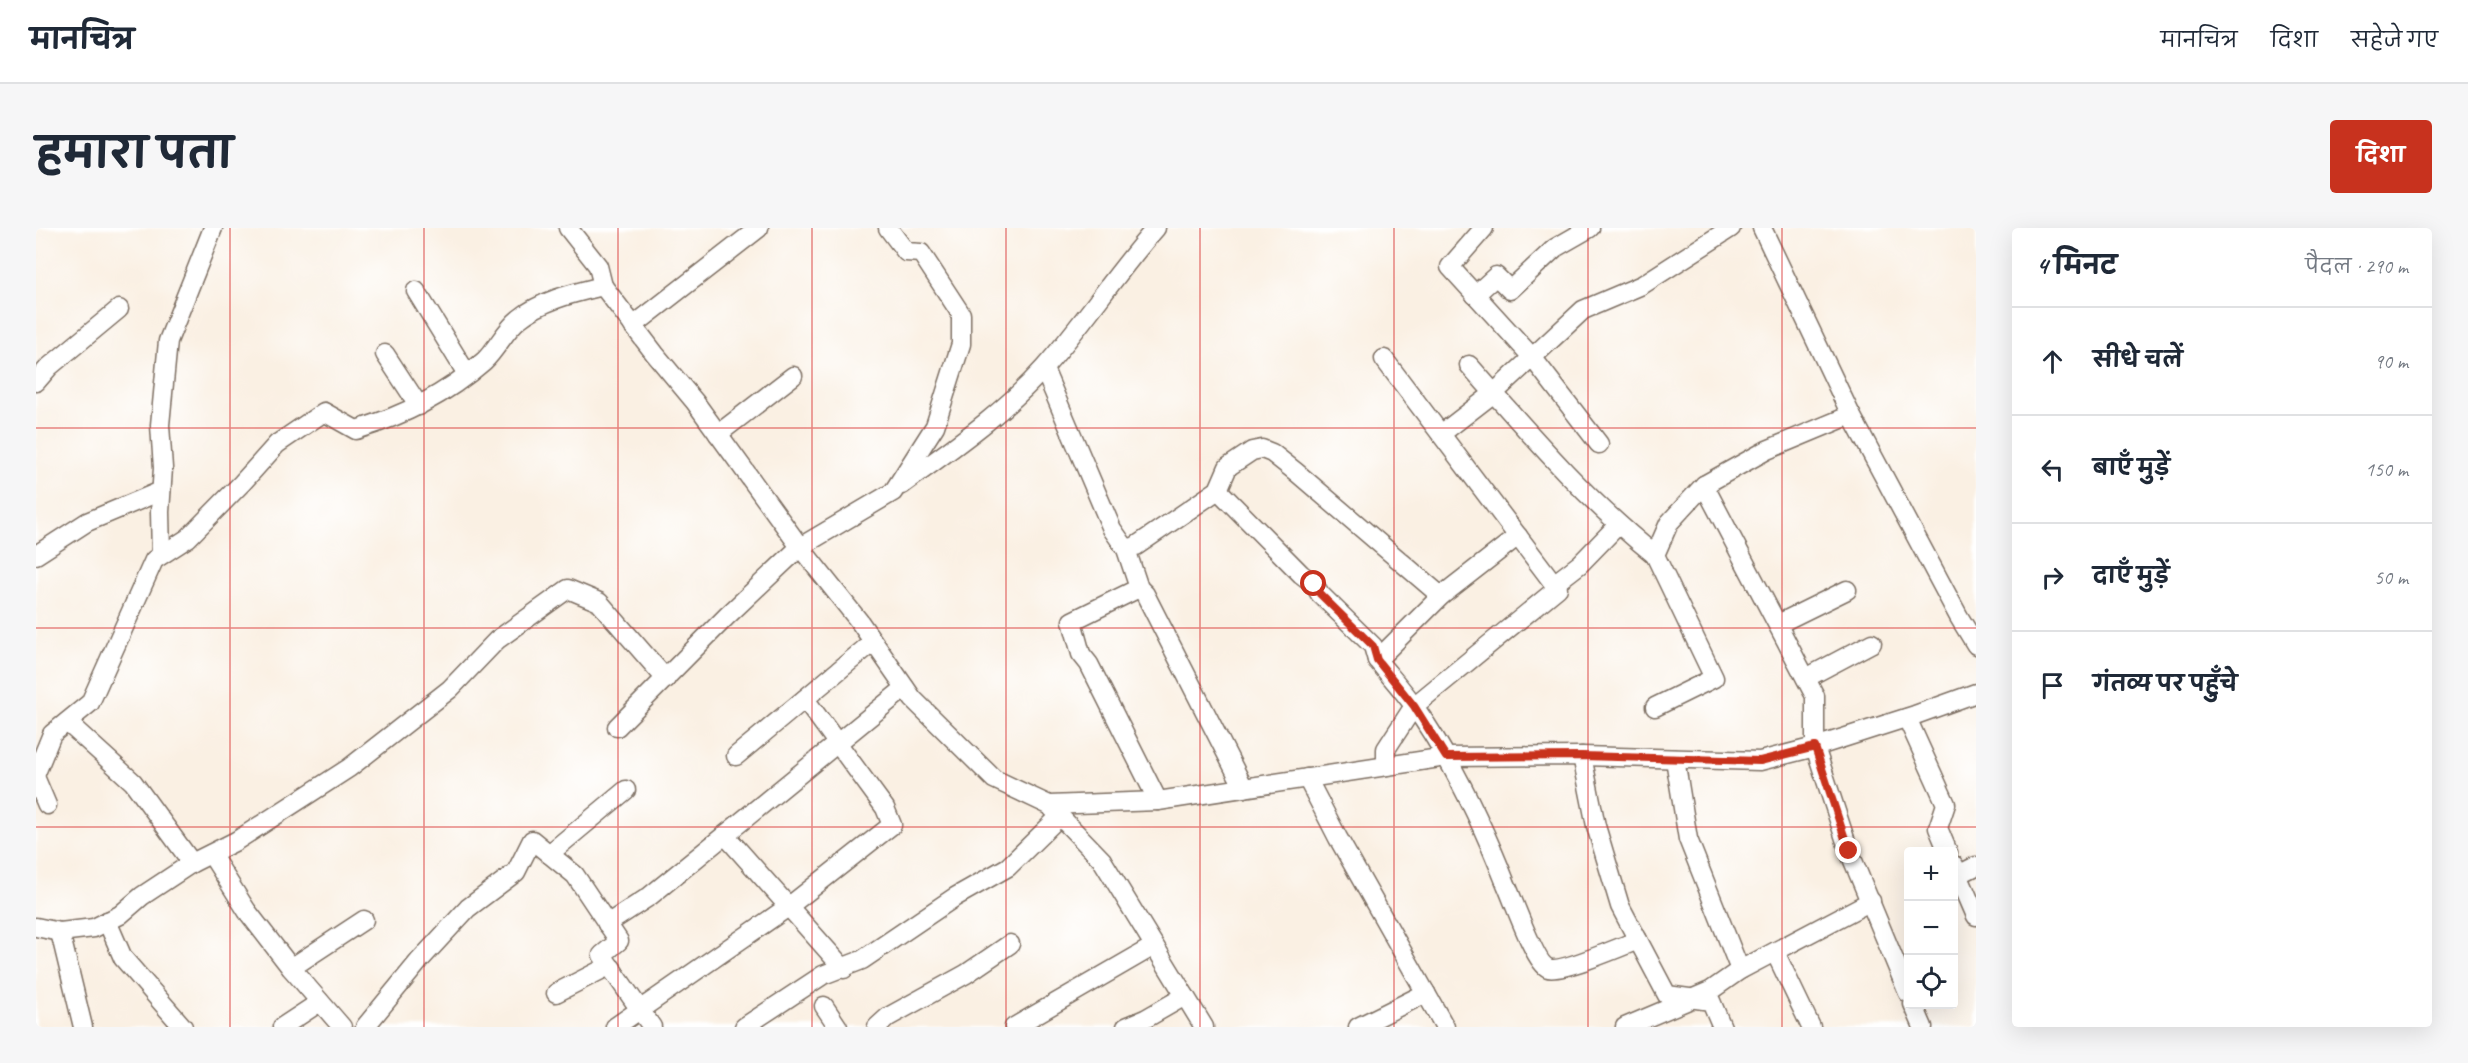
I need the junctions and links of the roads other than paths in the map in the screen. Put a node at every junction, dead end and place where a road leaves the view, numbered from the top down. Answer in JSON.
{"nodes":[{"id":1,"x":213,"y":228,"type":"edge"},
{"id":2,"x":568,"y":228,"type":"edge"},
{"id":3,"x":759,"y":228,"type":"edge"},
{"id":4,"x":888,"y":228,"type":"edge"},
{"id":5,"x":1156,"y":228,"type":"edge"},
{"id":6,"x":1484,"y":228,"type":"edge"},
{"id":7,"x":1590,"y":228,"type":"edge"},
{"id":8,"x":1731,"y":228,"type":"edge"},
{"id":9,"x":1762,"y":228,"type":"edge"},
{"id":10,"x":603,"y":286,"type":"junction"},
{"id":11,"x":416,"y":291,"type":"dead end"},
{"id":12,"x":1475,"y":295,"type":"junction"},
{"id":13,"x":118,"y":309,"type":"dead end"},
{"id":14,"x":633,"y":326,"type":"junction"},
{"id":15,"x":385,"y":354,"type":"dead end"},
{"id":16,"x":1532,"y":357,"type":"junction"},
{"id":17,"x":1384,"y":358,"type":"dead end"},
{"id":18,"x":1469,"y":365,"type":"dead end"},
{"id":19,"x":1044,"y":369,"type":"junction"},
{"id":20,"x":467,"y":374,"type":"junction"},
{"id":21,"x":793,"y":376,"type":"dead end"},
{"id":22,"x":36,"y":382,"type":"edge"},
{"id":23,"x":1494,"y":393,"type":"junction"},
{"id":24,"x":419,"y":405,"type":"junction"},
{"id":25,"x":1851,"y":415,"type":"junction"},
{"id":26,"x":718,"y":434,"type":"junction"},
{"id":27,"x":1441,"y":434,"type":"junction"},
{"id":28,"x":1599,"y":444,"type":"dead end"},
{"id":29,"x":1704,"y":485,"type":"junction"},
{"id":30,"x":1218,"y":490,"type":"junction"},
{"id":31,"x":161,"y":491,"type":"junction"},
{"id":32,"x":893,"y":492,"type":"junction"},
{"id":33,"x":1618,"y":525,"type":"junction"},
{"id":34,"x":1518,"y":536,"type":"junction"},
{"id":35,"x":800,"y":547,"type":"junction"},
{"id":36,"x":1126,"y":549,"type":"junction"},
{"id":37,"x":36,"y":555,"type":"edge"},
{"id":38,"x":161,"y":555,"type":"junction"},
{"id":39,"x":1655,"y":555,"type":"junction"},
{"id":40,"x":1139,"y":588,"type":"junction"},
{"id":41,"x":1558,"y":588,"type":"dead end"},
{"id":42,"x":1847,"y":590,"type":"dead end"},
{"id":43,"x":1441,"y":596,"type":"junction"},
{"id":44,"x":1778,"y":624,"type":"junction"},
{"id":45,"x":873,"y":642,"type":"junction"},
{"id":46,"x":1872,"y":643,"type":"dead end"},
{"id":47,"x":1976,"y":645,"type":"edge"},
{"id":48,"x":1377,"y":660,"type":"junction"},
{"id":49,"x":1806,"y":678,"type":"junction"},
{"id":50,"x":666,"y":679,"type":"junction"},
{"id":51,"x":905,"y":688,"type":"junction"},
{"id":52,"x":1976,"y":693,"type":"edge"},
{"id":53,"x":805,"y":699,"type":"junction"},
{"id":54,"x":1414,"y":706,"type":"junction"},
{"id":55,"x":1655,"y":707,"type":"dead end"},
{"id":56,"x":1907,"y":718,"type":"junction"},
{"id":57,"x":67,"y":722,"type":"junction"},
{"id":58,"x":617,"y":727,"type":"dead end"},
{"id":59,"x":837,"y":744,"type":"junction"},
{"id":60,"x":1815,"y":747,"type":"junction"},
{"id":61,"x":736,"y":756,"type":"dead end"},
{"id":62,"x":1582,"y":756,"type":"junction"},
{"id":63,"x":1446,"y":757,"type":"junction"},
{"id":64,"x":1675,"y":759,"type":"junction"},
{"id":65,"x":1386,"y":766,"type":"junction"},
{"id":66,"x":36,"y":772,"type":"edge"},
{"id":67,"x":1307,"y":778,"type":"junction"},
{"id":68,"x":36,"y":779,"type":"edge"},
{"id":69,"x":1244,"y":788,"type":"junction"},
{"id":70,"x":626,"y":790,"type":"dead end"},
{"id":71,"x":1158,"y":801,"type":"junction"},
{"id":72,"x":47,"y":805,"type":"dead end"},
{"id":73,"x":1054,"y":810,"type":"junction"},
{"id":74,"x":725,"y":835,"type":"junction"},
{"id":75,"x":1946,"y":847,"type":"edge"},
{"id":76,"x":211,"y":854,"type":"junction"},
{"id":77,"x":549,"y":854,"type":"junction"},
{"id":78,"x":192,"y":863,"type":"junction"},
{"id":79,"x":1976,"y":866,"type":"edge"},
{"id":80,"x":1958,"y":870,"type":"edge"},
{"id":81,"x":1958,"y":875,"type":"edge"},
{"id":82,"x":1871,"y":902,"type":"junction"},
{"id":83,"x":788,"y":907,"type":"junction"},
{"id":84,"x":1976,"y":916,"type":"edge"},
{"id":85,"x":364,"y":920,"type":"dead end"},
{"id":86,"x":107,"y":921,"type":"junction"},
{"id":87,"x":607,"y":924,"type":"junction"},
{"id":88,"x":36,"y":927,"type":"edge"},
{"id":89,"x":60,"y":932,"type":"junction"},
{"id":90,"x":1638,"y":940,"type":"junction"},
{"id":91,"x":1010,"y":944,"type":"dead end"},
{"id":92,"x":1154,"y":945,"type":"junction"},
{"id":93,"x":1775,"y":952,"type":"junction"},
{"id":94,"x":291,"y":968,"type":"junction"},
{"id":95,"x":612,"y":968,"type":"junction"},
{"id":96,"x":844,"y":969,"type":"junction"},
{"id":97,"x":1740,"y":970,"type":"junction"},
{"id":98,"x":1904,"y":983,"type":"edge"},
{"id":99,"x":556,"y":993,"type":"dead end"},
{"id":100,"x":1426,"y":993,"type":"junction"},
{"id":101,"x":1185,"y":996,"type":"junction"},
{"id":102,"x":1693,"y":998,"type":"junction"},
{"id":103,"x":320,"y":1002,"type":"junction"},
{"id":104,"x":824,"y":1006,"type":"dead end"},
{"id":105,"x":1916,"y":1009,"type":"edge"},
{"id":106,"x":640,"y":1010,"type":"junction"},
{"id":107,"x":1363,"y":1026,"type":"edge"},
{"id":108,"x":83,"y":1027,"type":"edge"},
{"id":109,"x":183,"y":1027,"type":"edge"},
{"id":110,"x":282,"y":1027,"type":"edge"},
{"id":111,"x":342,"y":1027,"type":"edge"},
{"id":112,"x":365,"y":1027,"type":"edge"},
{"id":113,"x":615,"y":1027,"type":"edge"},
{"id":114,"x":652,"y":1027,"type":"edge"},
{"id":115,"x":744,"y":1027,"type":"edge"},
{"id":116,"x":838,"y":1027,"type":"edge"},
{"id":117,"x":877,"y":1027,"type":"edge"},
{"id":118,"x":1014,"y":1027,"type":"edge"},
{"id":119,"x":1126,"y":1027,"type":"edge"},
{"id":120,"x":1204,"y":1027,"type":"edge"},
{"id":121,"x":1445,"y":1027,"type":"edge"},
{"id":122,"x":1625,"y":1027,"type":"edge"},
{"id":123,"x":1722,"y":1027,"type":"edge"},
{"id":124,"x":1811,"y":1027,"type":"edge"},
{"id":125,"x":1923,"y":1027,"type":"edge"}],
"edges":[{"from":1,"to":31,"type":"street"},
{"from":2,"to":10,"type":"street"},
{"from":3,"to":14,"type":"street"},
{"from":4,"to":32,"type":"street"},
{"from":5,"to":19,"type":"street"},
{"from":6,"to":12,"type":"street"},
{"from":7,"to":12,"type":"street"},
{"from":8,"to":16,"type":"street"},
{"from":9,"to":25,"type":"street"},
{"from":10,"to":14,"type":"street"},
{"from":10,"to":20,"type":"street"},
{"from":11,"to":20,"type":"street"},
{"from":12,"to":16,"type":"street"},
{"from":13,"to":22,"type":"street"},
{"from":14,"to":26,"type":"street"},
{"from":15,"to":24,"type":"street"},
{"from":16,"to":23,"type":"street"},
{"from":16,"to":28,"type":"street"},
{"from":17,"to":27,"type":"street"},
{"from":18,"to":23,"type":"street"},
{"from":19,"to":32,"type":"street"},
{"from":19,"to":36,"type":"street"},
{"from":20,"to":24,"type":"street"},
{"from":21,"to":26,"type":"street"},
{"from":23,"to":27,"type":"street"},
{"from":23,"to":33,"type":"street"},
{"from":24,"to":38,"type":"street"},
{"from":25,"to":29,"type":"street"},
{"from":25,"to":47,"type":"street"},
{"from":26,"to":35,"type":"street"},
{"from":27,"to":34,"type":"street"},
{"from":29,"to":39,"type":"street"},
{"from":29,"to":44,"type":"street"},
{"from":30,"to":36,"type":"street"},
{"from":30,"to":43,"type":"street"},
{"from":30,"to":48,"type":"street"},
{"from":31,"to":37,"type":"street"},
{"from":31,"to":38,"type":"street"},
{"from":32,"to":35,"type":"street"},
{"from":33,"to":34,"type":"street"},
{"from":33,"to":39,"type":"street"},
{"from":34,"to":43,"type":"street"},
{"from":35,"to":45,"type":"street"},
{"from":35,"to":50,"type":"street"},
{"from":36,"to":40,"type":"street"},
{"from":38,"to":57,"type":"street"},
{"from":39,"to":55,"type":"street"},
{"from":40,"to":69,"type":"street"},
{"from":40,"to":71,"type":"street"},
{"from":41,"to":54,"type":"street"},
{"from":42,"to":44,"type":"street"},
{"from":43,"to":48,"type":"street"},
{"from":44,"to":49,"type":"street"},
{"from":45,"to":51,"type":"street"},
{"from":45,"to":53,"type":"street"},
{"from":46,"to":49,"type":"street"},
{"from":48,"to":54,"type":"street"},
{"from":49,"to":60,"type":"street"},
{"from":50,"to":58,"type":"street"},
{"from":50,"to":76,"type":"street"},
{"from":51,"to":59,"type":"street"},
{"from":51,"to":73,"type":"street"},
{"from":52,"to":56,"type":"street"},
{"from":53,"to":59,"type":"street"},
{"from":53,"to":61,"type":"street"},
{"from":54,"to":63,"type":"street"},
{"from":54,"to":65,"type":"street"},
{"from":56,"to":60,"type":"street"},
{"from":56,"to":75,"type":"street"},
{"from":57,"to":66,"type":"street"},
{"from":57,"to":78,"type":"street"},
{"from":59,"to":74,"type":"street"},
{"from":59,"to":83,"type":"street"},
{"from":60,"to":64,"type":"street"},
{"from":60,"to":82,"type":"street"},
{"from":62,"to":63,"type":"street"},
{"from":62,"to":64,"type":"street"},
{"from":62,"to":90,"type":"street"},
{"from":63,"to":65,"type":"street"},
{"from":63,"to":90,"type":"street"},
{"from":64,"to":97,"type":"street"},
{"from":65,"to":67,"type":"street"},
{"from":67,"to":69,"type":"street"},
{"from":67,"to":100,"type":"street"},
{"from":68,"to":72,"type":"street"},
{"from":69,"to":71,"type":"street"},
{"from":70,"to":77,"type":"street"},
{"from":71,"to":73,"type":"street"},
{"from":73,"to":92,"type":"street"},
{"from":73,"to":96,"type":"street"},
{"from":74,"to":83,"type":"street"},
{"from":74,"to":87,"type":"street"},
{"from":76,"to":78,"type":"street"},
{"from":76,"to":94,"type":"street"},
{"from":77,"to":87,"type":"street"},
{"from":77,"to":112,"type":"street"},
{"from":78,"to":86,"type":"street"},
{"from":79,"to":80,"type":"street"},
{"from":81,"to":84,"type":"street"},
{"from":82,"to":93,"type":"street"},
{"from":82,"to":98,"type":"street"},
{"from":83,"to":96,"type":"street"},
{"from":83,"to":106,"type":"street"},
{"from":85,"to":94,"type":"street"},
{"from":86,"to":89,"type":"street"},
{"from":86,"to":109,"type":"street"},
{"from":87,"to":95,"type":"street"},
{"from":88,"to":89,"type":"street"},
{"from":89,"to":108,"type":"street"},
{"from":90,"to":102,"type":"street"},
{"from":91,"to":117,"type":"street"},
{"from":92,"to":101,"type":"street"},
{"from":92,"to":118,"type":"street"},
{"from":93,"to":97,"type":"street"},
{"from":93,"to":124,"type":"street"},
{"from":94,"to":103,"type":"street"},
{"from":95,"to":99,"type":"street"},
{"from":95,"to":106,"type":"street"},
{"from":96,"to":115,"type":"street"},
{"from":97,"to":102,"type":"street"},
{"from":100,"to":107,"type":"street"},
{"from":100,"to":121,"type":"street"},
{"from":101,"to":119,"type":"street"},
{"from":101,"to":120,"type":"street"},
{"from":102,"to":122,"type":"street"},
{"from":102,"to":123,"type":"street"},
{"from":103,"to":110,"type":"street"},
{"from":103,"to":111,"type":"street"},
{"from":104,"to":116,"type":"street"},
{"from":105,"to":125,"type":"street"},
{"from":106,"to":113,"type":"street"},
{"from":106,"to":114,"type":"street"}]}
